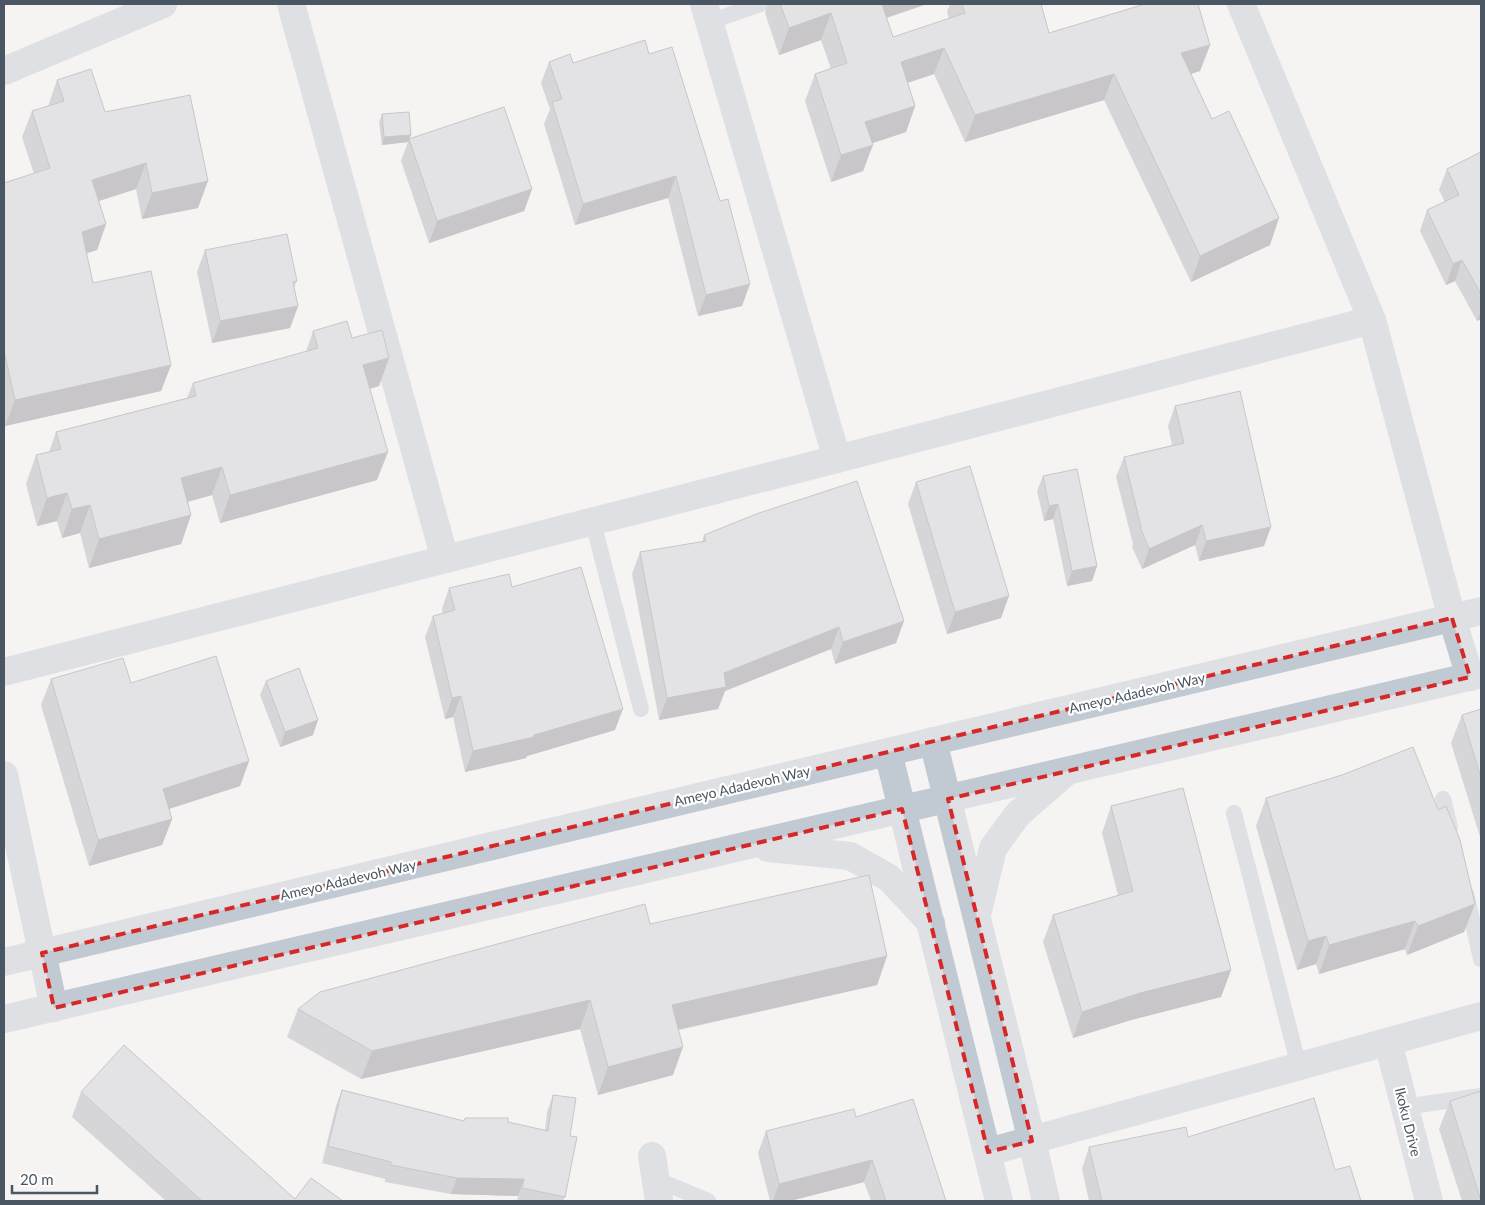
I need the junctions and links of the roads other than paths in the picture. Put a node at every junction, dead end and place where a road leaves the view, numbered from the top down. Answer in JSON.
{"nodes":[{"id":1,"x":163,"y":4,"type":"edge"},
{"id":2,"x":291,"y":4,"type":"edge"},
{"id":3,"x":761,"y":4,"type":"edge"},
{"id":4,"x":1241,"y":4,"type":"edge"},
{"id":5,"x":706,"y":13,"type":"edge"},
{"id":6,"x":4,"y":71,"type":"edge"},
{"id":7,"x":1372,"y":320,"type":"junction"},
{"id":8,"x":837,"y":460,"type":"junction"},
{"id":9,"x":593,"y":522,"type":"junction"},
{"id":10,"x":445,"y":559,"type":"junction"},
{"id":11,"x":1481,"y":611,"type":"edge"},
{"id":12,"x":1452,"y":618,"type":"junction"},
{"id":13,"x":4,"y":672,"type":"edge"},
{"id":14,"x":1476,"y":675,"type":"edge"},
{"id":15,"x":641,"y":709,"type":"dead end"},
{"id":16,"x":934,"y":741,"type":"junction"},
{"id":17,"x":888,"y":752,"type":"junction"},
{"id":18,"x":1068,"y":770,"type":"junction"},
{"id":19,"x":4,"y":774,"type":"edge"},
{"id":20,"x":948,"y":799,"type":"junction"},
{"id":21,"x":1443,"y":799,"type":"dead end"},
{"id":22,"x":902,"y":809,"type":"junction"},
{"id":23,"x":1234,"y":813,"type":"dead end"},
{"id":24,"x":744,"y":846,"type":"junction"},
{"id":25,"x":1454,"y":846,"type":"edge"},
{"id":26,"x":1461,"y":874,"type":"edge"},
{"id":27,"x":977,"y":915,"type":"junction"},
{"id":28,"x":931,"y":923,"type":"junction"},
{"id":29,"x":42,"y":953,"type":"junction"},
{"id":30,"x":1481,"y":959,"type":"edge"},
{"id":31,"x":4,"y":962,"type":"edge"},
{"id":32,"x":54,"y":1008,"type":"junction"},
{"id":33,"x":1481,"y":1016,"type":"edge"},
{"id":34,"x":4,"y":1019,"type":"edge"},
{"id":35,"x":1388,"y":1042,"type":"junction"},
{"id":36,"x":1299,"y":1066,"type":"junction"},
{"id":37,"x":1481,"y":1096,"type":"edge"},
{"id":38,"x":1404,"y":1107,"type":"junction"},
{"id":39,"x":1032,"y":1141,"type":"junction"},
{"id":40,"x":988,"y":1152,"type":"junction"},
{"id":41,"x":655,"y":1179,"type":"edge"},
{"id":42,"x":708,"y":1201,"type":"edge"},
{"id":43,"x":999,"y":1201,"type":"edge"},
{"id":44,"x":1046,"y":1201,"type":"edge"},
{"id":45,"x":1429,"y":1201,"type":"edge"}],
"edges":[{"from":1,"to":6,"type":"street"},
{"from":2,"to":10,"type":"street"},
{"from":3,"to":5,"type":"lane"},
{"from":4,"to":7,"type":"street"},
{"from":5,"to":8,"type":"street"},
{"from":7,"to":8,"type":"street"},
{"from":7,"to":12,"type":"street"},
{"from":8,"to":9,"type":"street"},
{"from":9,"to":10,"type":"street"},
{"from":9,"to":15,"type":"lane"},
{"from":10,"to":13,"type":"street"},
{"from":11,"to":12,"type":"street","name":"Ameyo Adadevoh Way"},
{"from":12,"to":14,"type":"street"},
{"from":12,"to":16,"type":"street","name":"Ameyo Adadevoh Way"},
{"from":14,"to":18,"type":"street"},
{"from":16,"to":17,"type":"street","name":"Ameyo Adadevoh Way"},
{"from":16,"to":20,"type":"street"},
{"from":17,"to":22,"type":"street"},
{"from":17,"to":29,"type":"street","name":"Ameyo Adadevoh Way"},
{"from":18,"to":20,"type":"street"},
{"from":18,"to":27,"type":"street"},
{"from":19,"to":29,"type":"street"},
{"from":20,"to":22,"type":"street"},
{"from":20,"to":27,"type":"street"},
{"from":21,"to":25,"type":"lane"},
{"from":22,"to":24,"type":"street"},
{"from":22,"to":28,"type":"street"},
{"from":23,"to":36,"type":"lane"},
{"from":24,"to":28,"type":"street"},
{"from":24,"to":32,"type":"street"},
{"from":26,"to":30,"type":"lane"},
{"from":27,"to":39,"type":"street"},
{"from":28,"to":40,"type":"street"},
{"from":29,"to":31,"type":"street","name":"Ameyo Adadevoh Way"},
{"from":29,"to":32,"type":"street"},
{"from":32,"to":34,"type":"street"},
{"from":33,"to":35,"type":"street"},
{"from":35,"to":36,"type":"street"},
{"from":35,"to":38,"type":"street","name":"Ikoku Drive"},
{"from":36,"to":39,"type":"street"},
{"from":37,"to":38,"type":"lane"},
{"from":38,"to":45,"type":"street","name":"Ikoku Drive"},
{"from":39,"to":40,"type":"street"},
{"from":39,"to":44,"type":"street"},
{"from":40,"to":43,"type":"street"},
{"from":41,"to":42,"type":"lane"}]}
